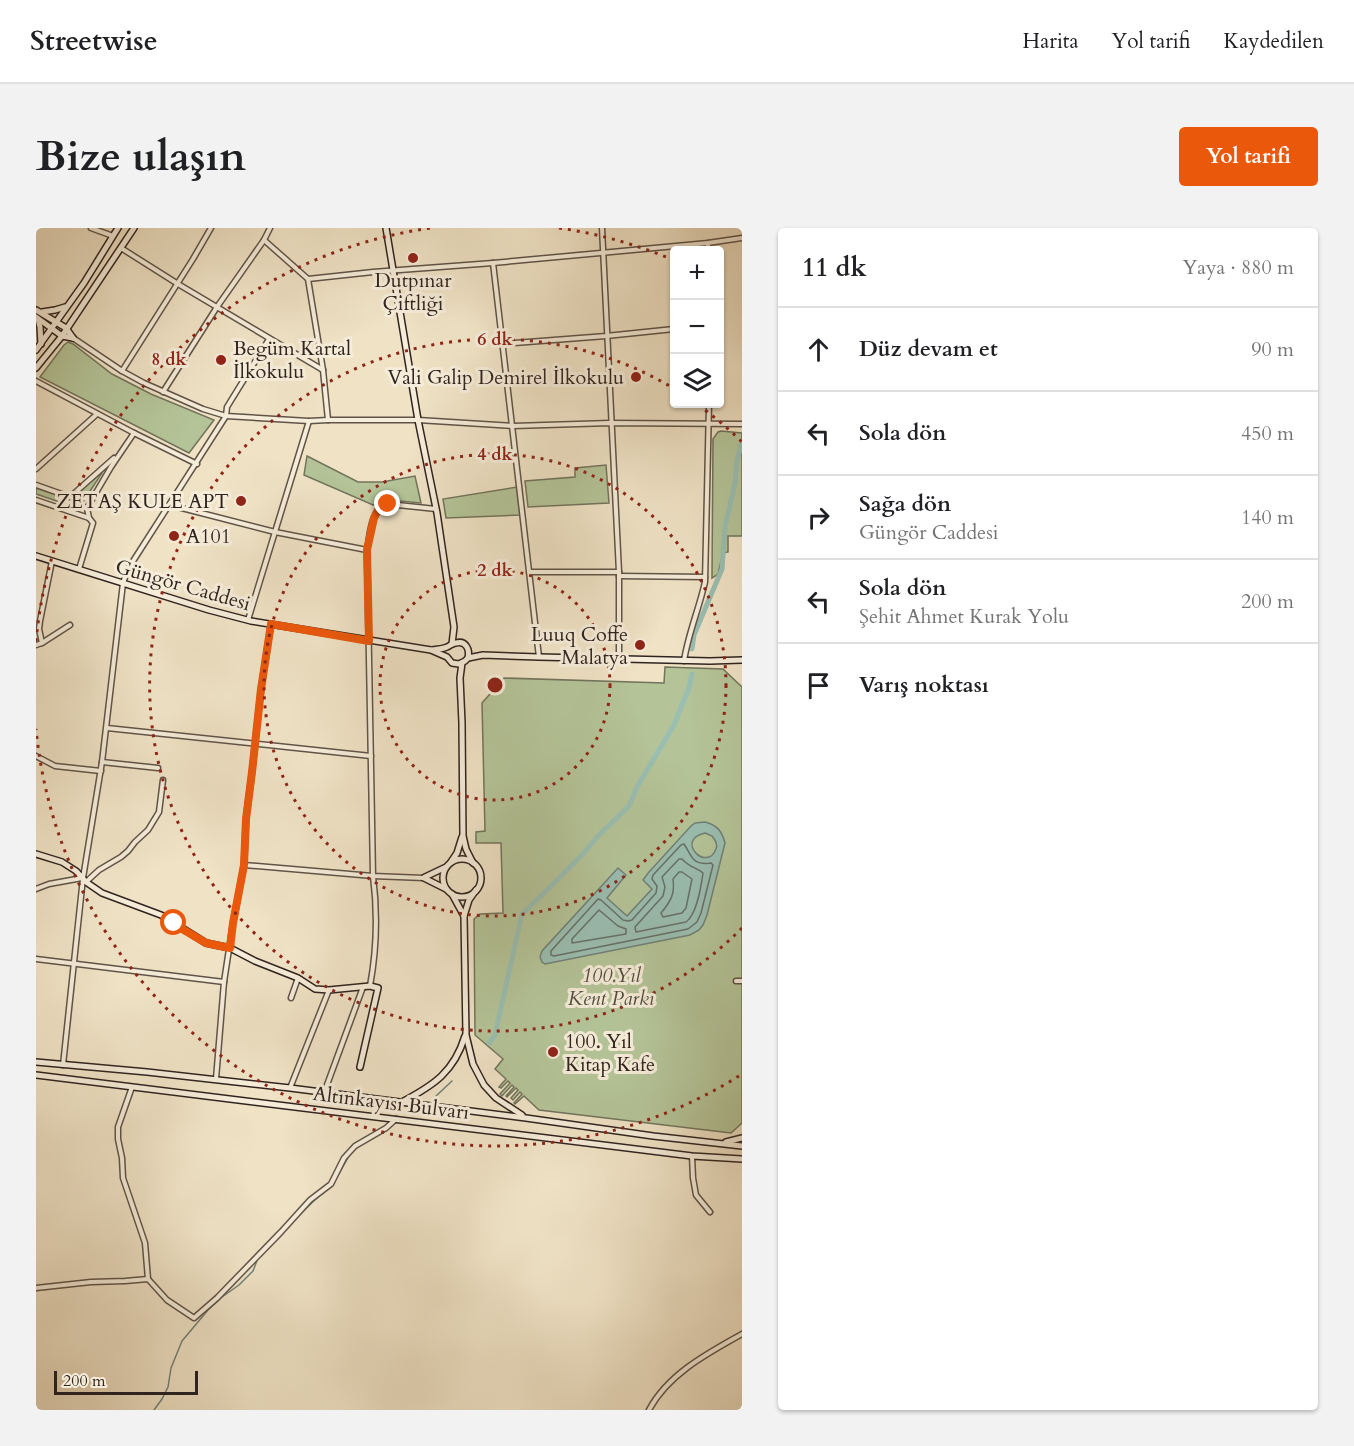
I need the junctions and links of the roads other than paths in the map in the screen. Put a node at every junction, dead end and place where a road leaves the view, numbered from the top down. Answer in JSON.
{"nodes":[{"id":1,"x":91,"y":228,"type":"edge"},
{"id":2,"x":118,"y":228,"type":"edge"},
{"id":3,"x":134,"y":228,"type":"edge"},
{"id":4,"x":211,"y":228,"type":"edge"},
{"id":5,"x":270,"y":228,"type":"edge"},
{"id":6,"x":386,"y":228,"type":"edge"},
{"id":7,"x":602,"y":228,"type":"edge"},
{"id":8,"x":113,"y":236,"type":"junction"},
{"id":9,"x":742,"y":238,"type":"edge"},
{"id":10,"x":264,"y":240,"type":"junction"},
{"id":11,"x":708,"y":243,"type":"joint"},
{"id":12,"x":120,"y":248,"type":"junction"},
{"id":13,"x":603,"y":253,"type":"junction"},
{"id":14,"x":493,"y":263,"type":"junction"},
{"id":15,"x":393,"y":270,"type":"junction"},
{"id":16,"x":308,"y":279,"type":"junction"},
{"id":17,"x":178,"y":284,"type":"junction"},
{"id":18,"x":67,"y":307,"type":"junction"},
{"id":19,"x":217,"y":307,"type":"junction"},
{"id":20,"x":39,"y":311,"type":"edge"},
{"id":21,"x":37,"y":318,"type":"edge"},
{"id":22,"x":56,"y":322,"type":"junction"},
{"id":23,"x":51,"y":328,"type":"junction"},
{"id":24,"x":66,"y":328,"type":"junction"},
{"id":25,"x":670,"y":330,"type":"edge"},
{"id":26,"x":62,"y":336,"type":"junction"},
{"id":27,"x":606,"y":336,"type":"junction"},
{"id":28,"x":73,"y":338,"type":"junction"},
{"id":29,"x":269,"y":339,"type":"junction"},
{"id":30,"x":41,"y":344,"type":"junction"},
{"id":31,"x":503,"y":344,"type":"junction"},
{"id":32,"x":36,"y":350,"type":"edge"},
{"id":33,"x":36,"y":368,"type":"edge"},
{"id":34,"x":323,"y":370,"type":"junction"},
{"id":35,"x":122,"y":371,"type":"junction"},
{"id":36,"x":36,"y":381,"type":"edge"},
{"id":37,"x":163,"y":392,"type":"junction"},
{"id":38,"x":709,"y":408,"type":"edge"},
{"id":39,"x":97,"y":414,"type":"junction"},
{"id":40,"x":226,"y":416,"type":"junction"},
{"id":41,"x":328,"y":420,"type":"junction"},
{"id":42,"x":418,"y":420,"type":"junction"},
{"id":43,"x":309,"y":421,"type":"junction"},
{"id":44,"x":610,"y":423,"type":"junction"},
{"id":45,"x":709,"y":424,"type":"junction"},
{"id":46,"x":742,"y":424,"type":"edge"},
{"id":47,"x":513,"y":426,"type":"junction"},
{"id":48,"x":134,"y":434,"type":"junction"},
{"id":49,"x":119,"y":454,"type":"junction"},
{"id":50,"x":197,"y":464,"type":"junction"},
{"id":51,"x":36,"y":469,"type":"edge"},
{"id":52,"x":36,"y":485,"type":"edge"},
{"id":53,"x":36,"y":500,"type":"edge"},
{"id":54,"x":170,"y":506,"type":"junction"},
{"id":55,"x":437,"y":509,"type":"junction"},
{"id":56,"x":89,"y":518,"type":"junction"},
{"id":57,"x":275,"y":532,"type":"junction"},
{"id":58,"x":367,"y":550,"type":"junction"},
{"id":59,"x":36,"y":556,"type":"edge"},
{"id":60,"x":52,"y":561,"type":"junction"},
{"id":61,"x":79,"y":569,"type":"junction"},
{"id":62,"x":530,"y":572,"type":"junction"},
{"id":63,"x":619,"y":574,"type":"junction"},
{"id":64,"x":705,"y":577,"type":"junction"},
{"id":65,"x":123,"y":583,"type":"junction"},
{"id":66,"x":248,"y":620,"type":"junction"},
{"id":67,"x":271,"y":624,"type":"junction"},
{"id":68,"x":70,"y":625,"type":"dead end"},
{"id":69,"x":454,"y":627,"type":"junction"},
{"id":70,"x":369,"y":641,"type":"junction"},
{"id":71,"x":42,"y":643,"type":"junction"},
{"id":72,"x":462,"y":643,"type":"junction"},
{"id":73,"x":36,"y":645,"type":"edge"},
{"id":74,"x":450,"y":645,"type":"junction"},
{"id":75,"x":468,"y":648,"type":"junction"},
{"id":76,"x":431,"y":650,"type":"junction"},
{"id":77,"x":483,"y":655,"type":"junction"},
{"id":78,"x":447,"y":657,"type":"junction"},
{"id":79,"x":539,"y":657,"type":"junction"},
{"id":80,"x":468,"y":658,"type":"junction"},
{"id":81,"x":619,"y":659,"type":"junction"},
{"id":82,"x":742,"y":660,"type":"edge"},
{"id":83,"x":684,"y":661,"type":"junction"},
{"id":84,"x":452,"y":663,"type":"junction"},
{"id":85,"x":462,"y":663,"type":"junction"},
{"id":86,"x":460,"y":678,"type":"junction"},
{"id":87,"x":107,"y":728,"type":"junction"},
{"id":88,"x":254,"y":743,"type":"junction"},
{"id":89,"x":36,"y":756,"type":"edge"},
{"id":90,"x":371,"y":756,"type":"junction"},
{"id":91,"x":102,"y":762,"type":"junction"},
{"id":92,"x":158,"y":768,"type":"dead end"},
{"id":93,"x":101,"y":771,"type":"junction"},
{"id":94,"x":164,"y":780,"type":"dead end"},
{"id":95,"x":463,"y":836,"type":"junction"},
{"id":96,"x":36,"y":854,"type":"edge"},
{"id":97,"x":473,"y":863,"type":"junction"},
{"id":98,"x":244,"y":865,"type":"junction"},
{"id":99,"x":449,"y":865,"type":"junction"},
{"id":100,"x":373,"y":876,"type":"junction"},
{"id":101,"x":424,"y":878,"type":"junction"},
{"id":102,"x":84,"y":880,"type":"junction"},
{"id":103,"x":36,"y":889,"type":"edge"},
{"id":104,"x":476,"y":890,"type":"junction"},
{"id":105,"x":450,"y":892,"type":"junction"},
{"id":106,"x":464,"y":916,"type":"junction"},
{"id":107,"x":230,"y":948,"type":"junction"},
{"id":108,"x":36,"y":959,"type":"edge"},
{"id":109,"x":74,"y":964,"type":"junction"},
{"id":110,"x":298,"y":978,"type":"junction"},
{"id":111,"x":224,"y":982,"type":"junction"},
{"id":112,"x":367,"y":987,"type":"junction"},
{"id":113,"x":329,"y":990,"type":"junction"},
{"id":114,"x":291,"y":998,"type":"dead end"},
{"id":115,"x":466,"y":1035,"type":"junction"},
{"id":116,"x":36,"y":1063,"type":"edge"},
{"id":117,"x":63,"y":1065,"type":"junction"},
{"id":118,"x":360,"y":1067,"type":"dead end"},
{"id":119,"x":36,"y":1075,"type":"edge"},
{"id":120,"x":216,"y":1080,"type":"junction"},
{"id":121,"x":132,"y":1087,"type":"junction"},
{"id":122,"x":290,"y":1088,"type":"junction"},
{"id":123,"x":324,"y":1093,"type":"junction"},
{"id":124,"x":402,"y":1102,"type":"junction"},
{"id":125,"x":526,"y":1118,"type":"junction"},
{"id":126,"x":396,"y":1119,"type":"junction"},
{"id":127,"x":742,"y":1138,"type":"edge"},
{"id":128,"x":720,"y":1143,"type":"junction"},
{"id":129,"x":742,"y":1146,"type":"edge"},
{"id":130,"x":692,"y":1156,"type":"junction"},
{"id":131,"x":742,"y":1159,"type":"edge"},
{"id":132,"x":710,"y":1212,"type":"dead end"},
{"id":133,"x":148,"y":1279,"type":"junction"},
{"id":134,"x":36,"y":1288,"type":"edge"},
{"id":135,"x":742,"y":1334,"type":"edge"},
{"id":136,"x":649,"y":1410,"type":"edge"}],
"edges":[{"from":1,"to":8,"type":"street"},
{"from":2,"to":8,"type":"main road"},
{"from":3,"to":12,"type":"main road"},
{"from":4,"to":17,"type":"street"},
{"from":5,"to":10,"type":"street"},
{"from":6,"to":15,"type":"main road"},
{"from":7,"to":13,"type":"street"},
{"from":8,"to":18,"type":"main road"},
{"from":9,"to":11,"type":"street"},
{"from":10,"to":16,"type":"street"},
{"from":10,"to":19,"type":"street"},
{"from":11,"to":13,"type":"street"},
{"from":12,"to":17,"type":"street"},
{"from":12,"to":24,"type":"main road"},
{"from":13,"to":14,"type":"street"},
{"from":13,"to":27,"type":"street"},
{"from":14,"to":15,"type":"street"},
{"from":14,"to":31,"type":"street"},
{"from":15,"to":16,"type":"street"},
{"from":15,"to":42,"type":"main road"},
{"from":16,"to":34,"type":"street"},
{"from":17,"to":19,"type":"street"},
{"from":17,"to":35,"type":"street"},
{"from":18,"to":20,"type":"main road"},
{"from":18,"to":22,"type":"main road"},
{"from":19,"to":29,"type":"street"},
{"from":19,"to":37,"type":"street"},
{"from":20,"to":22,"type":"main road"},
{"from":21,"to":23,"type":"main road"},
{"from":21,"to":30,"type":"main road"},
{"from":22,"to":23,"type":"main road"},
{"from":22,"to":24,"type":"main road"},
{"from":23,"to":26,"type":"main road"},
{"from":23,"to":30,"type":"main road"},
{"from":24,"to":26,"type":"main road"},
{"from":24,"to":28,"type":"main road"},
{"from":25,"to":27,"type":"street"},
{"from":26,"to":28,"type":"main road"},
{"from":26,"to":33,"type":"main road"},
{"from":27,"to":31,"type":"street"},
{"from":27,"to":44,"type":"street"},
{"from":28,"to":35,"type":"street"},
{"from":29,"to":34,"type":"street"},
{"from":29,"to":40,"type":"street"},
{"from":30,"to":32,"type":"main road"},
{"from":31,"to":47,"type":"street"},
{"from":34,"to":41,"type":"street"},
{"from":35,"to":37,"type":"street"},
{"from":36,"to":39,"type":"street"},
{"from":37,"to":40,"type":"street"},
{"from":38,"to":45,"type":"street"},
{"from":39,"to":48,"type":"street"},
{"from":39,"to":51,"type":"street"},
{"from":40,"to":43,"type":"street"},
{"from":40,"to":50,"type":"street"},
{"from":41,"to":42,"type":"street"},
{"from":41,"to":43,"type":"street"},
{"from":42,"to":47,"type":"street"},
{"from":42,"to":55,"type":"main road"},
{"from":43,"to":57,"type":"street"},
{"from":44,"to":45,"type":"street"},
{"from":44,"to":47,"type":"street"},
{"from":44,"to":63,"type":"street"},
{"from":45,"to":46,"type":"street"},
{"from":45,"to":64,"type":"street"},
{"from":47,"to":62,"type":"street"},
{"from":48,"to":49,"type":"street"},
{"from":48,"to":50,"type":"street"},
{"from":49,"to":52,"type":"street"},
{"from":49,"to":56,"type":"street"},
{"from":50,"to":54,"type":"street"},
{"from":53,"to":56,"type":"street"},
{"from":54,"to":57,"type":"street"},
{"from":54,"to":65,"type":"street"},
{"from":55,"to":58,"type":"street"},
{"from":55,"to":69,"type":"main road"},
{"from":56,"to":61,"type":"street"},
{"from":57,"to":58,"type":"street"},
{"from":57,"to":66,"type":"street"},
{"from":58,"to":70,"type":"street"},
{"from":59,"to":60,"type":"main road","name":"Güngör Caddesi"},
{"from":60,"to":61,"type":"main road","name":"Güngör Caddesi"},
{"from":60,"to":71,"type":"street"},
{"from":61,"to":65,"type":"main road","name":"Güngör Caddesi"},
{"from":62,"to":63,"type":"street"},
{"from":62,"to":79,"type":"street"},
{"from":63,"to":64,"type":"street"},
{"from":63,"to":81,"type":"street"},
{"from":64,"to":83,"type":"street"},
{"from":65,"to":66,"type":"main road","name":"Güngör Caddesi"},
{"from":65,"to":87,"type":"street"},
{"from":66,"to":67,"type":"main road","name":"Güngör Caddesi"},
{"from":67,"to":70,"type":"main road","name":"Güngör Caddesi"},
{"from":67,"to":88,"type":"street"},
{"from":68,"to":71,"type":"street"},
{"from":69,"to":72,"type":"main road"},
{"from":69,"to":74,"type":"main road"},
{"from":70,"to":76,"type":"main road","name":"Güngör Caddesi"},
{"from":70,"to":90,"type":"street"},
{"from":71,"to":73,"type":"street"},
{"from":72,"to":74,"type":"main road"},
{"from":72,"to":75,"type":"main road"},
{"from":74,"to":76,"type":"main road","name":"Güngör Caddesi"},
{"from":74,"to":78,"type":"main road"},
{"from":75,"to":77,"type":"main road"},
{"from":75,"to":80,"type":"main road"},
{"from":76,"to":78,"type":"main road","name":"Güngör Caddesi"},
{"from":77,"to":79,"type":"main road"},
{"from":77,"to":80,"type":"main road"},
{"from":78,"to":84,"type":"main road"},
{"from":79,"to":81,"type":"main road"},
{"from":80,"to":85,"type":"main road"},
{"from":81,"to":83,"type":"main road"},
{"from":82,"to":83,"type":"main road"},
{"from":84,"to":85,"type":"main road"},
{"from":84,"to":86,"type":"main road"},
{"from":85,"to":86,"type":"main road"},
{"from":86,"to":95,"type":"main road"},
{"from":87,"to":88,"type":"street"},
{"from":87,"to":91,"type":"street"},
{"from":88,"to":90,"type":"street"},
{"from":88,"to":98,"type":"street"},
{"from":89,"to":93,"type":"street"},
{"from":90,"to":100,"type":"street"},
{"from":91,"to":92,"type":"street"},
{"from":91,"to":93,"type":"street"},
{"from":93,"to":102,"type":"street"},
{"from":94,"to":102,"type":"street"},
{"from":95,"to":97,"type":"main road"},
{"from":95,"to":99,"type":"main road"},
{"from":96,"to":102,"type":"main road"},
{"from":97,"to":99,"type":"main road"},
{"from":97,"to":104,"type":"main road"},
{"from":98,"to":100,"type":"street"},
{"from":98,"to":107,"type":"street"},
{"from":99,"to":101,"type":"main road"},
{"from":99,"to":105,"type":"main road"},
{"from":100,"to":101,"type":"street"},
{"from":100,"to":112,"type":"street"},
{"from":101,"to":105,"type":"main road"},
{"from":102,"to":103,"type":"street"},
{"from":102,"to":107,"type":"main road"},
{"from":102,"to":109,"type":"street"},
{"from":104,"to":105,"type":"main road"},
{"from":104,"to":106,"type":"main road"},
{"from":105,"to":106,"type":"main road"},
{"from":106,"to":115,"type":"main road"},
{"from":107,"to":110,"type":"main road"},
{"from":107,"to":111,"type":"street"},
{"from":108,"to":109,"type":"street"},
{"from":109,"to":111,"type":"street"},
{"from":109,"to":117,"type":"street"},
{"from":110,"to":113,"type":"main road"},
{"from":110,"to":114,"type":"street"},
{"from":111,"to":120,"type":"street"},
{"from":112,"to":113,"type":"main road"},
{"from":112,"to":118,"type":"main road"},
{"from":112,"to":123,"type":"street"},
{"from":113,"to":122,"type":"street"},
{"from":115,"to":124,"type":"main road"},
{"from":115,"to":125,"type":"main road"},
{"from":116,"to":117,"type":"main road","name":"Altınkayısı Bulvarı"},
{"from":117,"to":120,"type":"main road","name":"Altınkayısı Bulvarı"},
{"from":119,"to":121,"type":"main road","name":"Altınkayısı Bulvarı"},
{"from":120,"to":122,"type":"main road","name":"Altınkayısı Bulvarı"},
{"from":121,"to":126,"type":"main road","name":"Altınkayısı Bulvarı"},
{"from":121,"to":133,"type":"street"},
{"from":122,"to":123,"type":"main road","name":"Altınkayısı Bulvarı"},
{"from":123,"to":124,"type":"main road","name":"Altınkayısı Bulvarı"},
{"from":124,"to":125,"type":"main road","name":"Altınkayısı Bulvarı"},
{"from":125,"to":128,"type":"main road","name":"Altınkayısı Bulvarı"},
{"from":126,"to":130,"type":"main road","name":"Altınkayısı Bulvarı"},
{"from":126,"to":133,"type":"street"},
{"from":127,"to":128,"type":"main road"},
{"from":128,"to":129,"type":"main road","name":"Altınkayısı Bulvarı"},
{"from":130,"to":131,"type":"main road","name":"Altınkayısı Bulvarı"},
{"from":130,"to":132,"type":"street"},
{"from":133,"to":134,"type":"street"},
{"from":135,"to":136,"type":"street"}]}
